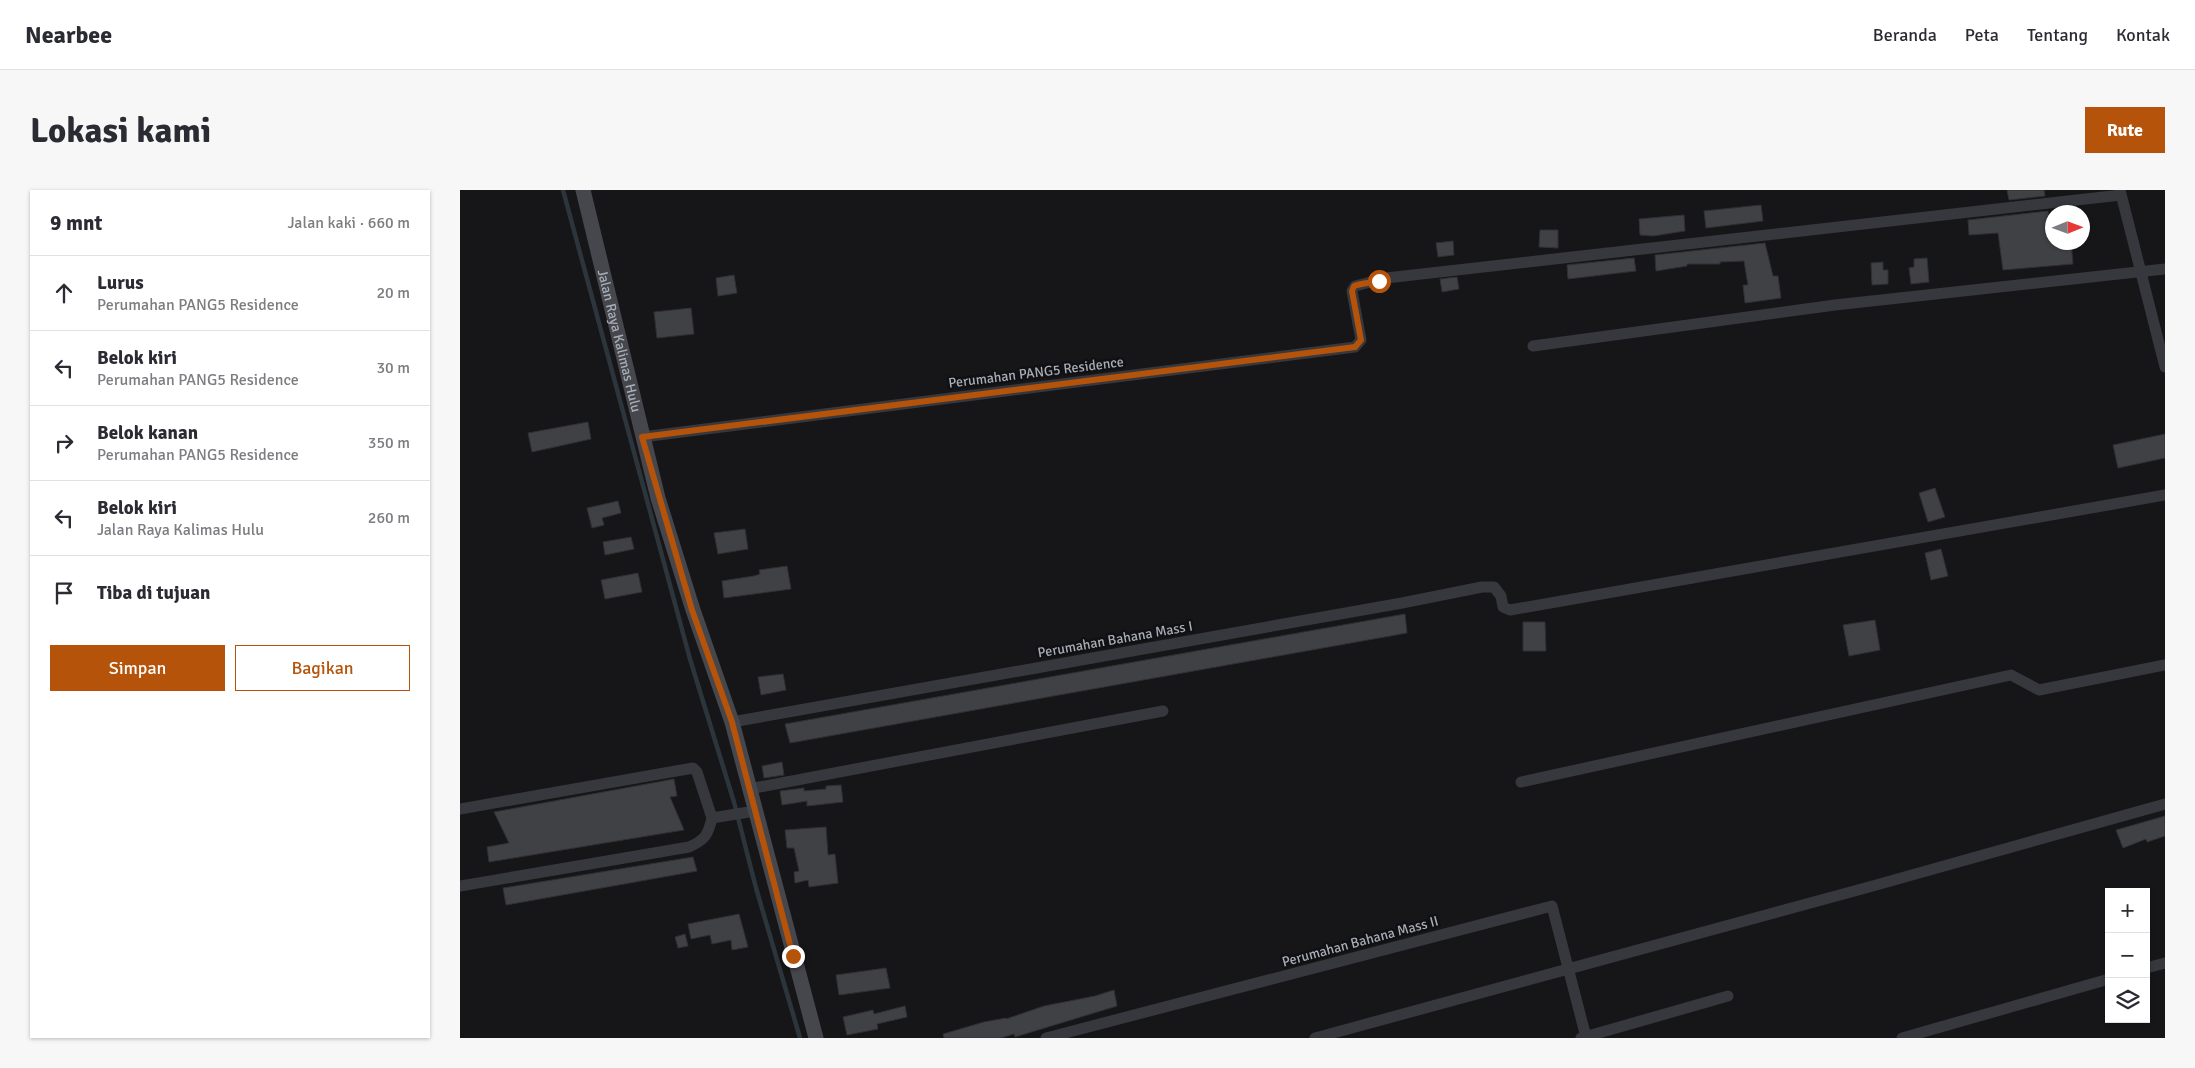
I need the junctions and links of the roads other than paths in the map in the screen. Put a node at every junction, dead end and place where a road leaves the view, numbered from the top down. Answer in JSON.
{"nodes":[{"id":1,"x":582,"y":190,"type":"edge"},
{"id":2,"x":2121,"y":193,"type":"edge"},
{"id":3,"x":2165,"y":269,"type":"edge"},
{"id":4,"x":2140,"y":273,"type":"junction"},
{"id":5,"x":1533,"y":346,"type":"dead end"},
{"id":6,"x":2165,"y":368,"type":"edge"},
{"id":7,"x":642,"y":437,"type":"junction"},
{"id":8,"x":2165,"y":495,"type":"edge"},
{"id":9,"x":2165,"y":664,"type":"edge"},
{"id":10,"x":1163,"y":711,"type":"dead end"},
{"id":11,"x":732,"y":722,"type":"junction"},
{"id":12,"x":1521,"y":782,"type":"dead end"},
{"id":13,"x":749,"y":789,"type":"junction"},
{"id":14,"x":2165,"y":804,"type":"edge"},
{"id":15,"x":460,"y":809,"type":"edge"},
{"id":16,"x":744,"y":813,"type":"junction"},
{"id":17,"x":712,"y":818,"type":"junction"},
{"id":18,"x":460,"y":886,"type":"edge"},
{"id":19,"x":2165,"y":963,"type":"edge"},
{"id":20,"x":2150,"y":967,"type":"edge"},
{"id":21,"x":1568,"y":969,"type":"junction"},
{"id":22,"x":2105,"y":980,"type":"edge"},
{"id":23,"x":1728,"y":996,"type":"dead end"},
{"id":24,"x":1583,"y":1037,"type":"edge"},
{"id":25,"x":816,"y":1038,"type":"edge"},
{"id":26,"x":1046,"y":1038,"type":"edge"},
{"id":27,"x":1315,"y":1038,"type":"edge"},
{"id":28,"x":1902,"y":1038,"type":"edge"}],
"edges":[{"from":1,"to":7,"type":"street","name":"Jalan Raya Kalimas Hulu"},
{"from":2,"to":4,"type":"street"},
{"from":2,"to":7,"type":"street","name":"Perumahan PANG5 Residence"},
{"from":3,"to":4,"type":"street"},
{"from":4,"to":5,"type":"street"},
{"from":4,"to":6,"type":"street"},
{"from":7,"to":11,"type":"street","name":"Jalan Raya Kalimas Hulu"},
{"from":8,"to":11,"type":"street","name":"Perumahan Bahana Mass I"},
{"from":9,"to":12,"type":"street"},
{"from":10,"to":13,"type":"street"},
{"from":11,"to":13,"type":"street","name":"Jalan Raya Kalimas Hulu"},
{"from":13,"to":16,"type":"street","name":"Jalan Raya Kalimas Hulu"},
{"from":14,"to":21,"type":"street"},
{"from":15,"to":17,"type":"street"},
{"from":16,"to":17,"type":"street"},
{"from":16,"to":25,"type":"street","name":"Jalan Raya Kalimas Hulu"},
{"from":17,"to":18,"type":"street"},
{"from":19,"to":20,"type":"street"},
{"from":21,"to":24,"type":"street","name":"Perumahan Bahana Mass II"},
{"from":21,"to":26,"type":"street","name":"Perumahan Bahana Mass II"},
{"from":21,"to":27,"type":"street"},
{"from":22,"to":28,"type":"street"},
{"from":23,"to":24,"type":"street"}]}
